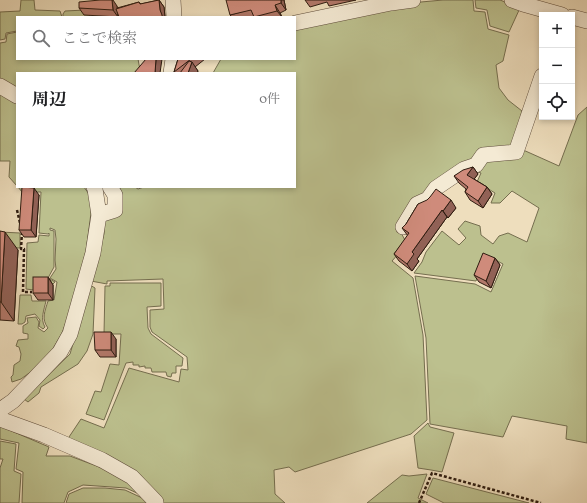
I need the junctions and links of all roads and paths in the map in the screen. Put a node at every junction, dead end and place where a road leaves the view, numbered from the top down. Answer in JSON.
{"nodes":[{"id":1,"x":173,"y":0,"type":"edge"},
{"id":2,"x":413,"y":0,"type":"edge"},
{"id":3,"x":512,"y":0,"type":"edge"},
{"id":4,"x":551,"y":12,"type":"edge"},
{"id":5,"x":174,"y":16,"type":"edge"},
{"id":6,"x":575,"y":18,"type":"edge"},
{"id":7,"x":587,"y":21,"type":"edge"},
{"id":8,"x":296,"y":23,"type":"edge"},
{"id":9,"x":174,"y":60,"type":"edge"},
{"id":10,"x":171,"y":72,"type":"edge"},
{"id":11,"x":539,"y":84,"type":"edge"},
{"id":12,"x":0,"y":86,"type":"edge"},
{"id":13,"x":16,"y":95,"type":"edge"},
{"id":14,"x":94,"y":188,"type":"edge"},
{"id":15,"x":111,"y":188,"type":"edge"},
{"id":16,"x":17,"y":210,"type":"dead end"},
{"id":17,"x":99,"y":214,"type":"junction"},
{"id":18,"x":20,"y":224,"type":"edge"},
{"id":19,"x":403,"y":227,"type":"edge"},
{"id":20,"x":22,"y":231,"type":"edge"},
{"id":21,"x":32,"y":292,"type":"edge"},
{"id":22,"x":0,"y":410,"type":"edge"},
{"id":23,"x":0,"y":420,"type":"edge"},
{"id":24,"x":156,"y":502,"type":"edge"},
{"id":25,"x":419,"y":503,"type":"edge"},
{"id":26,"x":541,"y":503,"type":"edge"}],
"edges":[{"from":1,"to":5,"type":"street"},
{"from":2,"to":8,"type":"street"},
{"from":3,"to":4,"type":"street"},
{"from":6,"to":7,"type":"street"},
{"from":9,"to":10,"type":"street"},
{"from":11,"to":19,"type":"street"},
{"from":12,"to":13,"type":"street"},
{"from":14,"to":17,"type":"street"},
{"from":15,"to":17,"type":"street"},
{"from":16,"to":18,"type":"path"},
{"from":17,"to":22,"type":"street"},
{"from":20,"to":21,"type":"path"},
{"from":23,"to":24,"type":"street"},
{"from":25,"to":26,"type":"path"}]}
